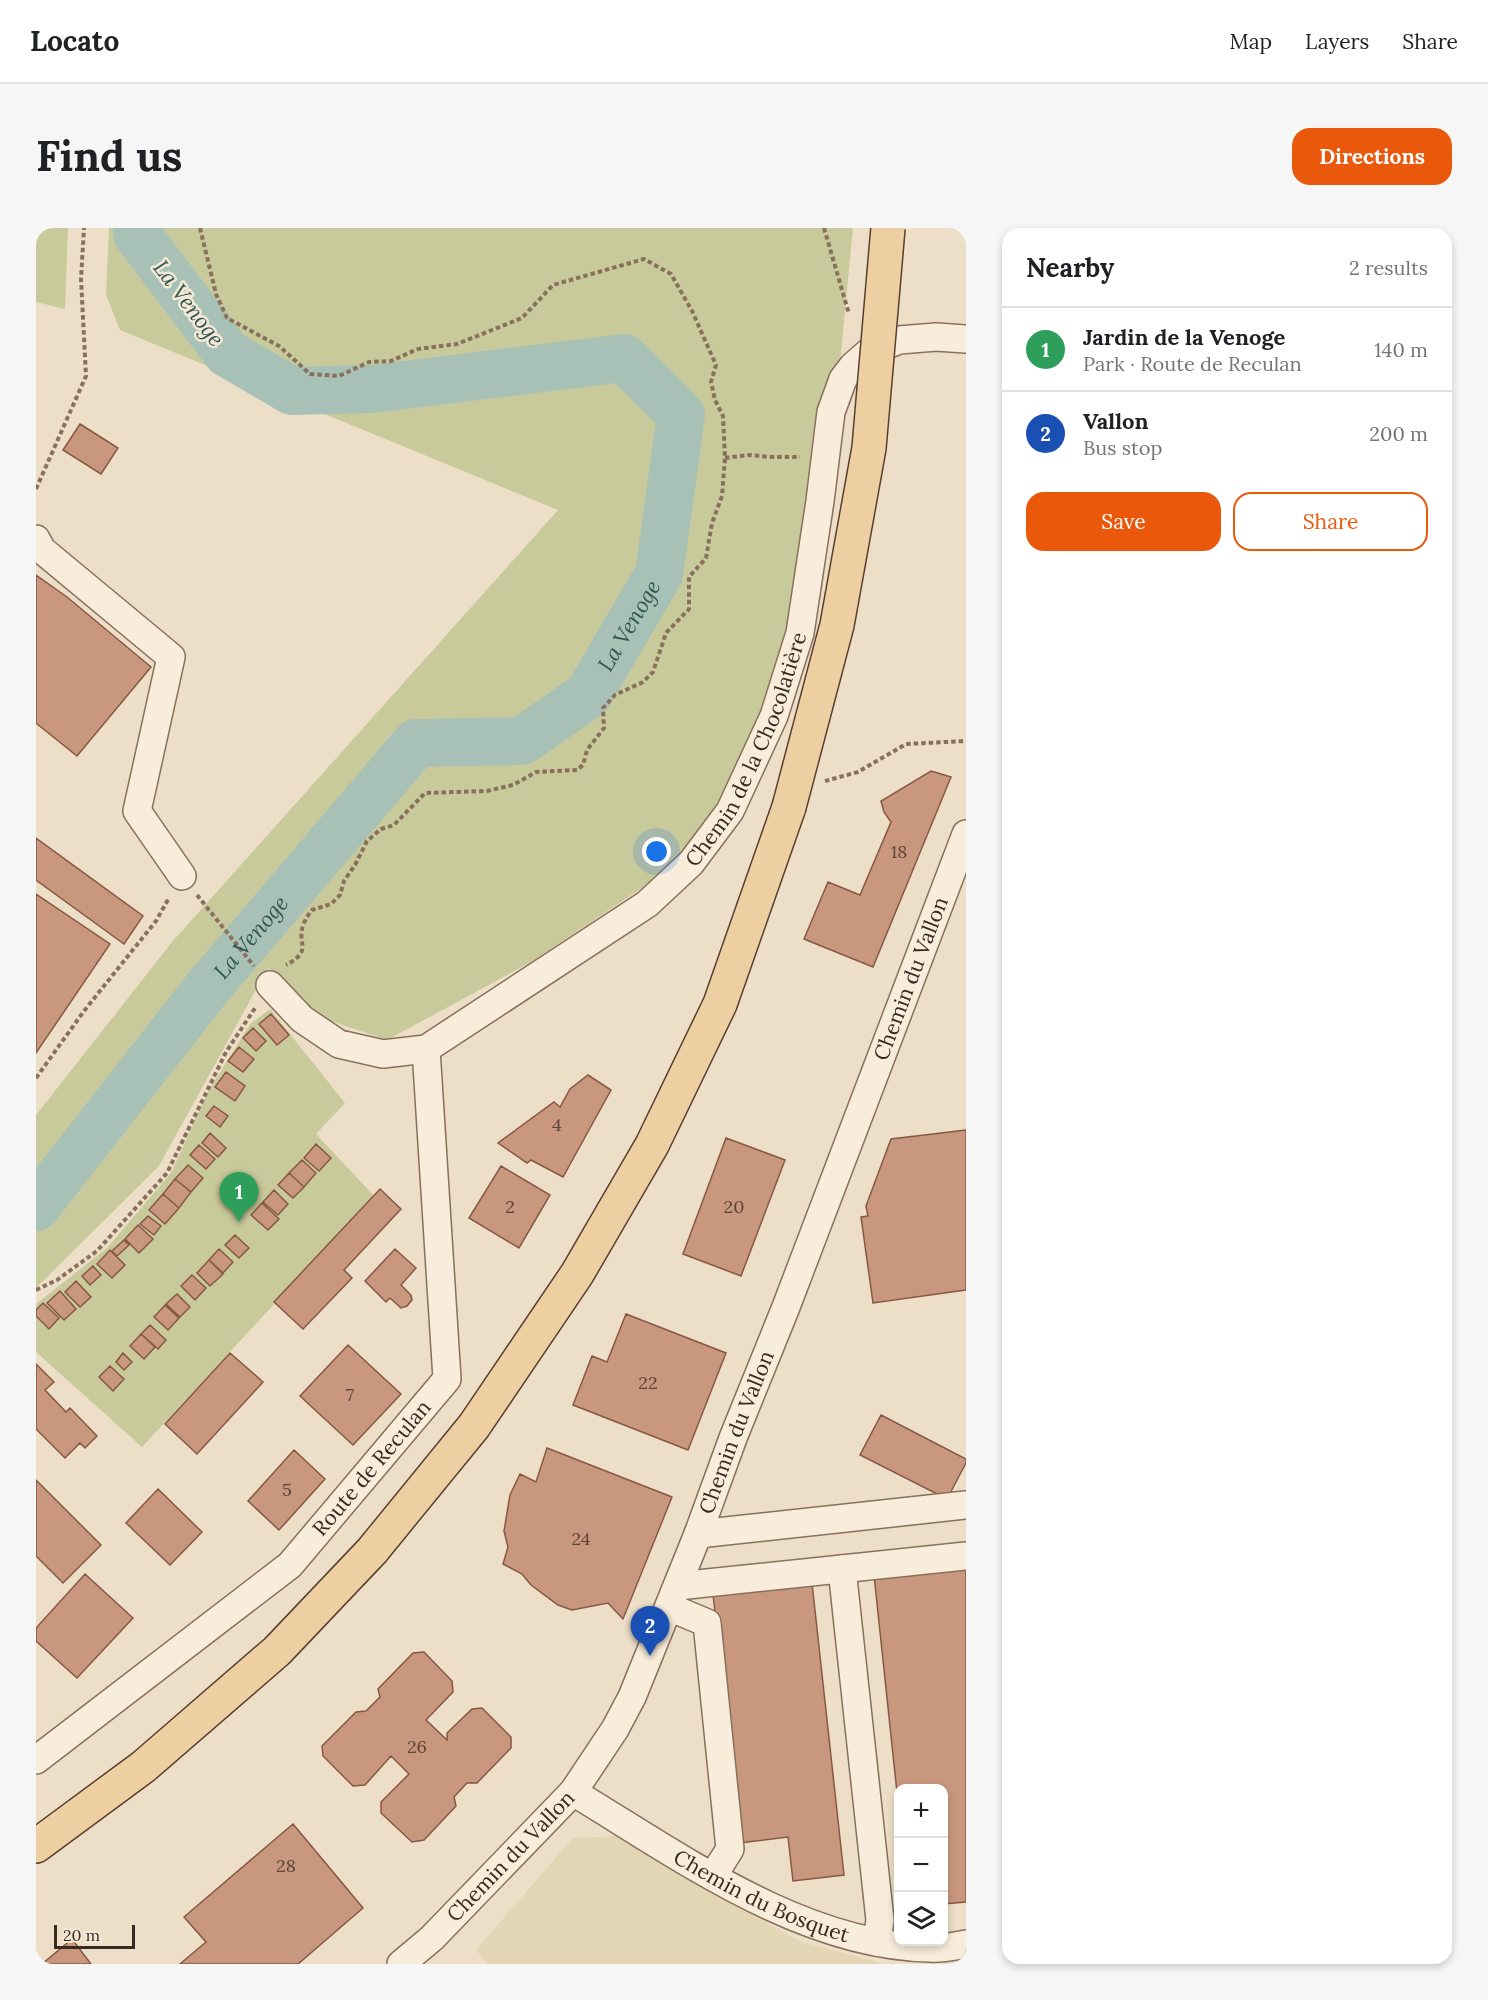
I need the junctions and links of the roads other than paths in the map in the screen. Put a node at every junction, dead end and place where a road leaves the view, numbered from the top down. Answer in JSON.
{"nodes":[{"id":1,"x":888,"y":228,"type":"edge"},
{"id":2,"x":966,"y":339,"type":"edge"},
{"id":3,"x":36,"y":539,"type":"edge"},
{"id":4,"x":966,"y":834,"type":"edge"},
{"id":5,"x":182,"y":876,"type":"road end"},
{"id":6,"x":266,"y":980,"type":"road end"},
{"id":7,"x":426,"y":1049,"type":"junction"},
{"id":8,"x":966,"y":1504,"type":"edge"},
{"id":9,"x":698,"y":1534,"type":"junction"},
{"id":10,"x":966,"y":1556,"type":"edge"},
{"id":11,"x":842,"y":1569,"type":"junction"},
{"id":12,"x":674,"y":1596,"type":"junction"},
{"id":13,"x":36,"y":1760,"type":"edge"},
{"id":14,"x":573,"y":1792,"type":"junction"},
{"id":15,"x":36,"y":1846,"type":"edge"},
{"id":16,"x":712,"y":1876,"type":"junction"},
{"id":17,"x":877,"y":1942,"type":"junction"},
{"id":18,"x":966,"y":1944,"type":"edge"},
{"id":19,"x":401,"y":1964,"type":"edge"}],
"edges":[{"from":1,"to":15,"type":"main road","bridge":true},
{"from":2,"to":7,"type":"street","name":"Chemin de la Chocolatière"},
{"from":3,"to":5,"type":"street"},
{"from":4,"to":9,"type":"street","name":"Chemin du Vallon"},
{"from":6,"to":7,"type":"street","name":"Chemin de la Chocolatière"},
{"from":7,"to":13,"type":"street","name":"Route de Reculan"},
{"from":8,"to":9,"type":"street"},
{"from":9,"to":12,"type":"street","name":"Chemin du Vallon"},
{"from":10,"to":11,"type":"street"},
{"from":11,"to":12,"type":"street"},
{"from":11,"to":17,"type":"street"},
{"from":12,"to":14,"type":"street","name":"Chemin du Vallon"},
{"from":12,"to":16,"type":"street"},
{"from":14,"to":16,"type":"street","name":"Chemin du Bosquet"},
{"from":14,"to":19,"type":"street","name":"Chemin du Vallon"},
{"from":16,"to":17,"type":"street","name":"Chemin du Bosquet"},
{"from":17,"to":18,"type":"street","name":"Chemin du Bosquet"}]}
